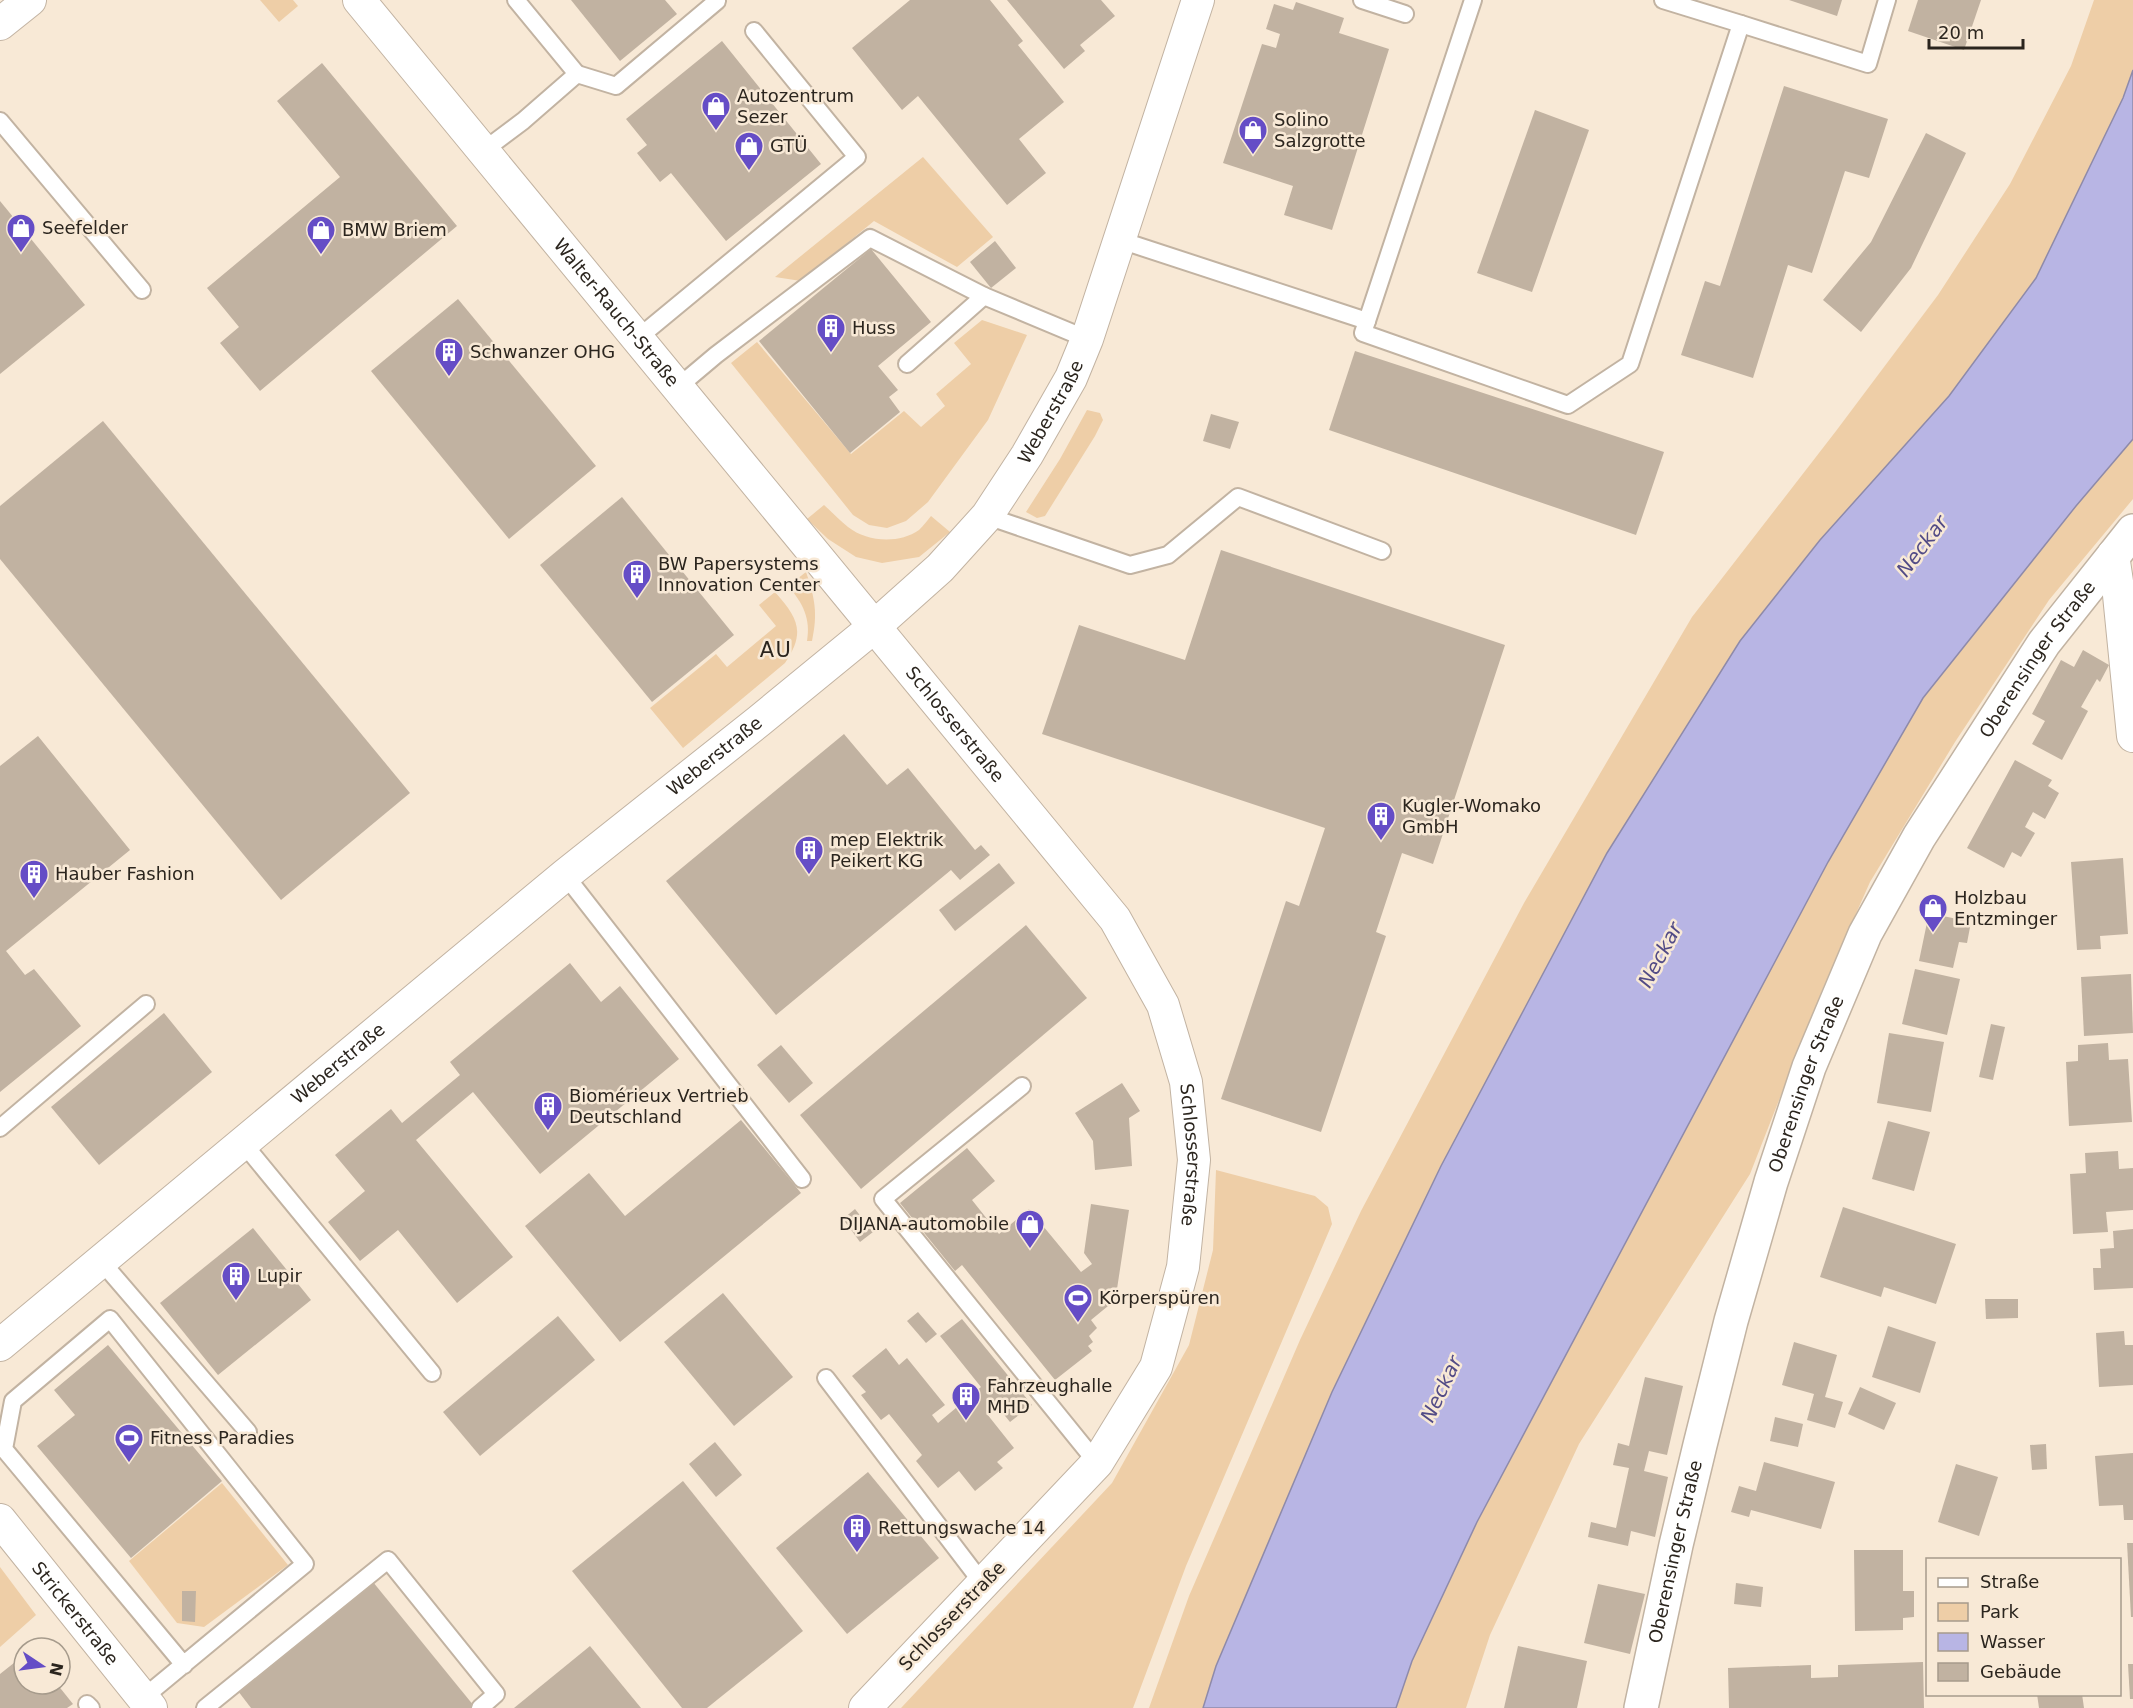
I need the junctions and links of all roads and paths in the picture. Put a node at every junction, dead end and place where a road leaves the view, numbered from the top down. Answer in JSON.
{"nodes":[{"id":1,"x":359,"y":0,"type":"edge"},
{"id":2,"x":516,"y":0,"type":"edge"},
{"id":3,"x":1198,"y":0,"type":"edge"},
{"id":4,"x":1362,"y":0,"type":"edge"},
{"id":5,"x":1473,"y":0,"type":"edge"},
{"id":6,"x":1663,"y":0,"type":"edge"},
{"id":7,"x":1887,"y":0,"type":"edge"},
{"id":8,"x":717,"y":1,"type":"edge"},
{"id":9,"x":1405,"y":14,"type":"dead end"},
{"id":10,"x":1741,"y":24,"type":"junction"},
{"id":11,"x":753,"y":31,"type":"dead end"},
{"id":12,"x":577,"y":74,"type":"junction"},
{"id":13,"x":0,"y":121,"type":"edge"},
{"id":14,"x":483,"y":151,"type":"junction"},
{"id":15,"x":1120,"y":240,"type":"junction"},
{"id":16,"x":142,"y":290,"type":"dead end"},
{"id":17,"x":984,"y":296,"type":"junction"},
{"id":18,"x":1367,"y":321,"type":"junction"},
{"id":19,"x":638,"y":338,"type":"junction"},
{"id":20,"x":1087,"y":339,"type":"junction"},
{"id":21,"x":907,"y":363,"type":"dead end"},
{"id":22,"x":678,"y":387,"type":"junction"},
{"id":23,"x":987,"y":516,"type":"junction"},
{"id":24,"x":2123,"y":543,"type":"edge"},
{"id":25,"x":1382,"y":551,"type":"dead end"},
{"id":26,"x":875,"y":626,"type":"junction"},
{"id":27,"x":2133,"y":736,"type":"edge"},
{"id":28,"x":565,"y":875,"type":"junction"},
{"id":29,"x":146,"y":1004,"type":"dead end"},
{"id":30,"x":1022,"y":1086,"type":"dead end"},
{"id":31,"x":0,"y":1128,"type":"edge"},
{"id":32,"x":243,"y":1143,"type":"junction"},
{"id":33,"x":802,"y":1179,"type":"dead end"},
{"id":34,"x":101,"y":1261,"type":"junction"},
{"id":35,"x":0,"y":1345,"type":"edge"},
{"id":36,"x":432,"y":1373,"type":"dead end"},
{"id":37,"x":826,"y":1378,"type":"dead end"},
{"id":38,"x":248,"y":1432,"type":"dead end"},
{"id":39,"x":1097,"y":1463,"type":"junction"},
{"id":40,"x":0,"y":1520,"type":"edge"},
{"id":41,"x":984,"y":1584,"type":"junction"},
{"id":42,"x":184,"y":1665,"type":"junction"},
{"id":43,"x":147,"y":1703,"type":"edge"},
{"id":44,"x":205,"y":1708,"type":"edge"},
{"id":45,"x":480,"y":1708,"type":"edge"},
{"id":46,"x":865,"y":1708,"type":"edge"},
{"id":47,"x":1641,"y":1708,"type":"edge"}],
"edges":[{"from":1,"to":14,"type":"street","name":"Walter-Rauch-Straße"},
{"from":2,"to":12,"type":"lane"},
{"from":3,"to":15,"type":"street","name":"Weberstraße"},
{"from":4,"to":9,"type":"lane"},
{"from":5,"to":18,"type":"lane"},
{"from":6,"to":10,"type":"lane"},
{"from":7,"to":10,"type":"lane"},
{"from":8,"to":12,"type":"lane"},
{"from":10,"to":18,"type":"lane"},
{"from":11,"to":19,"type":"lane"},
{"from":12,"to":14,"type":"lane"},
{"from":13,"to":16,"type":"lane"},
{"from":14,"to":19,"type":"street","name":"Walter-Rauch-Straße"},
{"from":15,"to":18,"type":"lane"},
{"from":15,"to":20,"type":"street","name":"Weberstraße"},
{"from":17,"to":20,"type":"lane"},
{"from":17,"to":21,"type":"lane"},
{"from":17,"to":22,"type":"lane"},
{"from":19,"to":22,"type":"street","name":"Walter-Rauch-Straße"},
{"from":20,"to":23,"type":"street","name":"Weberstraße"},
{"from":22,"to":26,"type":"street","name":"Walter-Rauch-Straße"},
{"from":23,"to":25,"type":"lane"},
{"from":23,"to":26,"type":"street","name":"Weberstraße"},
{"from":24,"to":27,"type":"street"},
{"from":24,"to":47,"type":"street","name":"Oberensinger Straße"},
{"from":26,"to":28,"type":"street","name":"Weberstraße"},
{"from":26,"to":39,"type":"street","name":"Schlosserstraße"},
{"from":28,"to":32,"type":"street","name":"Weberstraße"},
{"from":28,"to":33,"type":"lane"},
{"from":29,"to":31,"type":"lane"},
{"from":30,"to":39,"type":"lane"},
{"from":32,"to":34,"type":"street","name":"Weberstraße"},
{"from":32,"to":36,"type":"lane"},
{"from":34,"to":35,"type":"street","name":"Weberstraße"},
{"from":34,"to":38,"type":"lane"},
{"from":37,"to":41,"type":"lane"},
{"from":39,"to":41,"type":"street","name":"Schlosserstraße"},
{"from":40,"to":43,"type":"street","name":"Strickerstraße"},
{"from":41,"to":46,"type":"street","name":"Schlosserstraße"},
{"from":42,"to":42,"type":"lane"},
{"from":42,"to":43,"type":"lane"},
{"from":44,"to":45,"type":"lane"}]}
